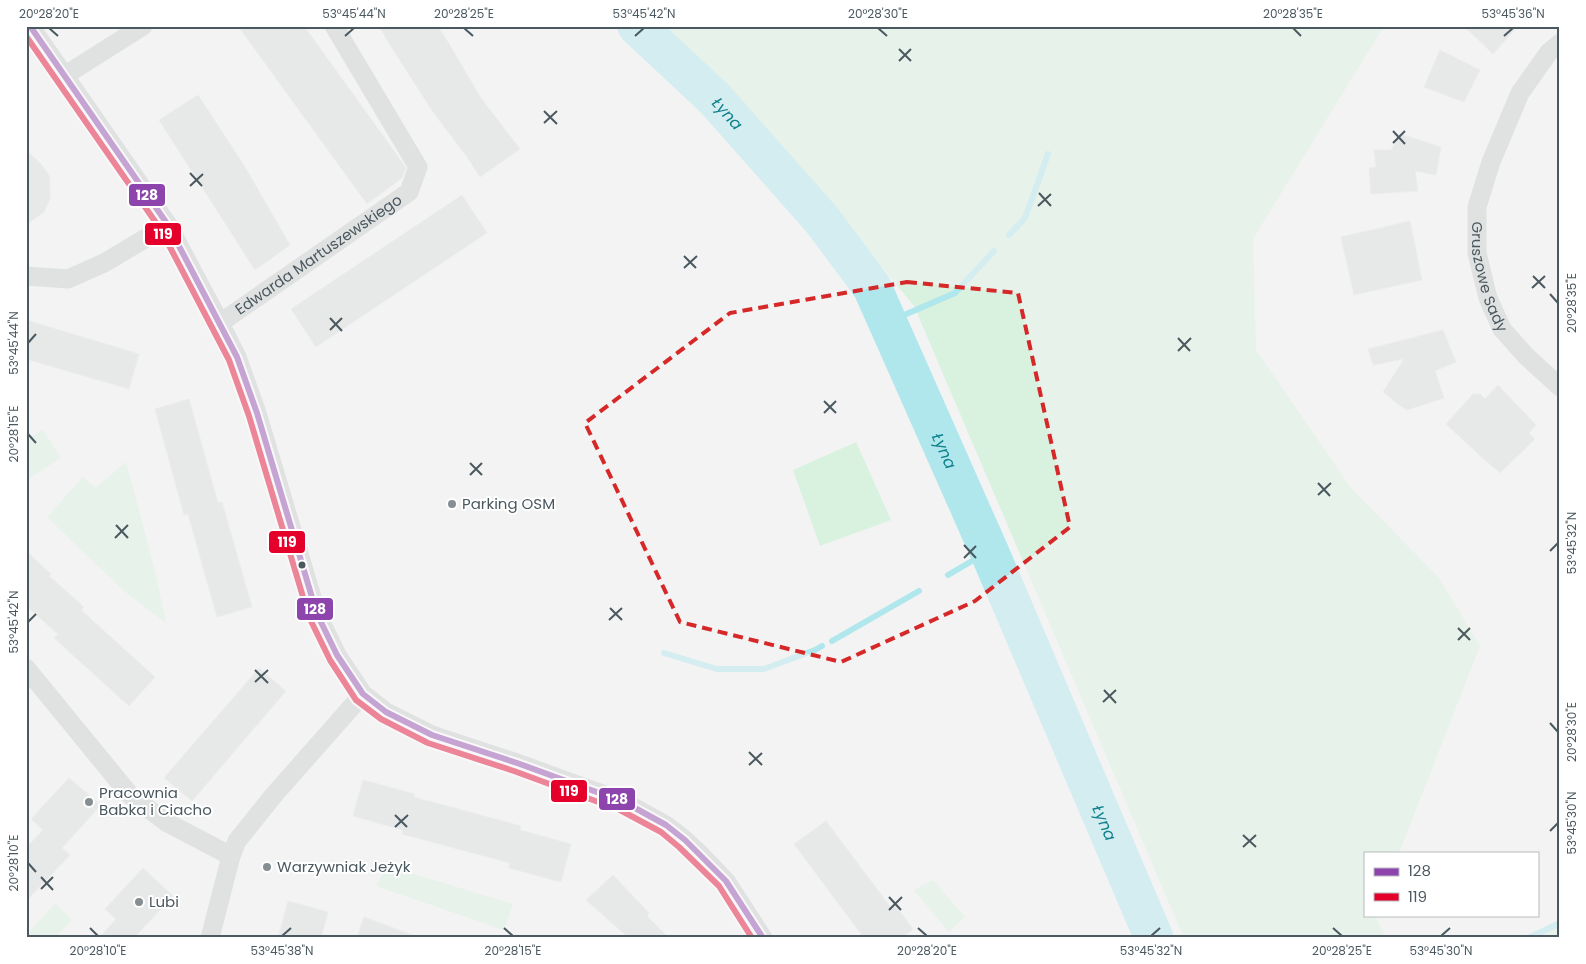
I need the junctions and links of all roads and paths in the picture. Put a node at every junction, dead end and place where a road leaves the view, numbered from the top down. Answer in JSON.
{"nodes":[{"id":1,"x":30,"y":26,"type":"edge"},
{"id":2,"x":143,"y":26,"type":"edge"},
{"id":3,"x":334,"y":26,"type":"edge"},
{"id":4,"x":1560,"y":43,"type":"edge"},
{"id":5,"x":64,"y":76,"type":"junction"},
{"id":6,"x":168,"y":226,"type":"junction"},
{"id":7,"x":26,"y":276,"type":"edge"},
{"id":8,"x":220,"y":323,"type":"junction"},
{"id":9,"x":1560,"y":387,"type":"edge"},
{"id":10,"x":26,"y":668,"type":"edge"},
{"id":11,"x":363,"y":694,"type":"junction"},
{"id":12,"x":230,"y":856,"type":"junction"},
{"id":13,"x":210,"y":938,"type":"edge"},
{"id":14,"x":763,"y":938,"type":"edge"}],
"edges":[{"from":1,"to":5,"type":"street"},
{"from":2,"to":5,"type":"street"},
{"from":3,"to":8,"type":"street","name":"Edwarda Martuszewskiego"},
{"from":4,"to":9,"type":"street","name":"Gruszowe Sady"},
{"from":5,"to":6,"type":"street"},
{"from":6,"to":7,"type":"street"},
{"from":6,"to":8,"type":"street"},
{"from":8,"to":11,"type":"street"},
{"from":10,"to":12,"type":"street"},
{"from":11,"to":12,"type":"street"},
{"from":11,"to":14,"type":"street"},
{"from":12,"to":13,"type":"street"}]}
